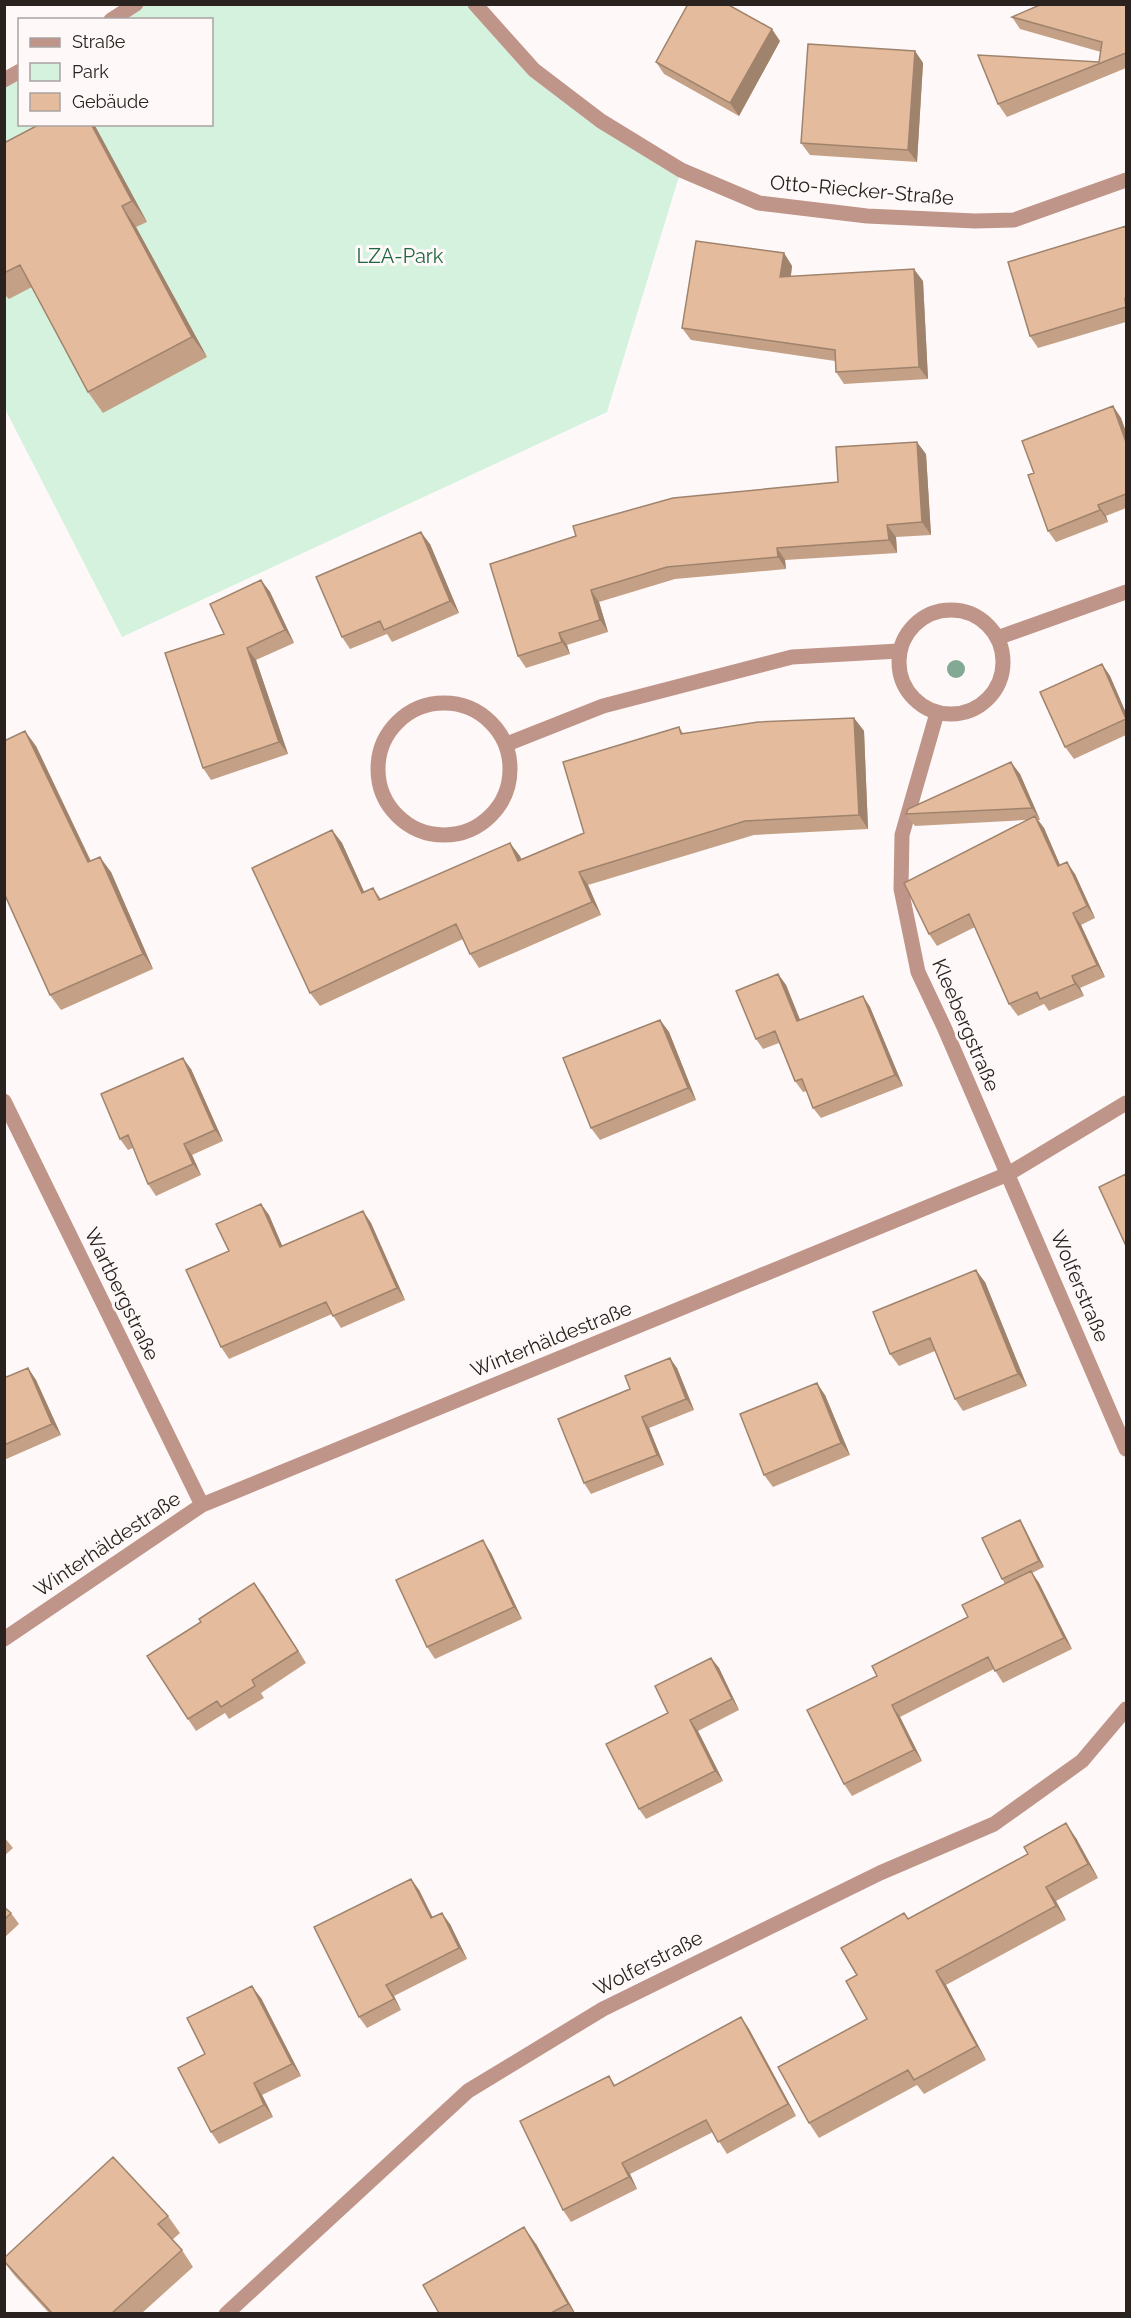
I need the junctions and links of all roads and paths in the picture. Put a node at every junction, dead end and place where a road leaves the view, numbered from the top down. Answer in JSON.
{"nodes":[{"id":1,"x":136,"y":4,"type":"edge"},
{"id":2,"x":474,"y":4,"type":"edge"},
{"id":3,"x":114,"y":18,"type":"edge"},
{"id":4,"x":18,"y":72,"type":"edge"},
{"id":5,"x":4,"y":80,"type":"edge"},
{"id":6,"x":1126,"y":180,"type":"edge"},
{"id":7,"x":1126,"y":592,"type":"edge"},
{"id":8,"x":997,"y":638,"type":"junction"},
{"id":9,"x":899,"y":651,"type":"junction"},
{"id":10,"x":937,"y":712,"type":"junction"},
{"id":11,"x":507,"y":744,"type":"junction"},
{"id":12,"x":4,"y":1101,"type":"edge"},
{"id":13,"x":1126,"y":1103,"type":"edge"},
{"id":14,"x":1008,"y":1174,"type":"junction"},
{"id":15,"x":1126,"y":1449,"type":"edge"},
{"id":16,"x":202,"y":1505,"type":"junction"},
{"id":17,"x":4,"y":1639,"type":"edge"},
{"id":18,"x":1126,"y":1709,"type":"edge"},
{"id":19,"x":226,"y":2313,"type":"edge"}],
"edges":[{"from":1,"to":3,"type":"street"},
{"from":2,"to":6,"type":"street","name":"Otto-Riecker-Straße"},
{"from":4,"to":5,"type":"street"},
{"from":7,"to":8,"type":"street"},
{"from":8,"to":9,"type":"street"},
{"from":8,"to":10,"type":"street"},
{"from":9,"to":10,"type":"street"},
{"from":9,"to":11,"type":"street"},
{"from":10,"to":14,"type":"street","name":"Kleebergstraße"},
{"from":11,"to":11,"type":"street"},
{"from":12,"to":16,"type":"street","name":"Wartbergstraße"},
{"from":13,"to":14,"type":"street","name":"Winterhäldestraße"},
{"from":14,"to":15,"type":"street","name":"Wolferstraße"},
{"from":14,"to":16,"type":"street","name":"Winterhäldestraße"},
{"from":16,"to":17,"type":"street","name":"Winterhäldestraße"},
{"from":18,"to":19,"type":"street","name":"Wolferstraße"}]}
